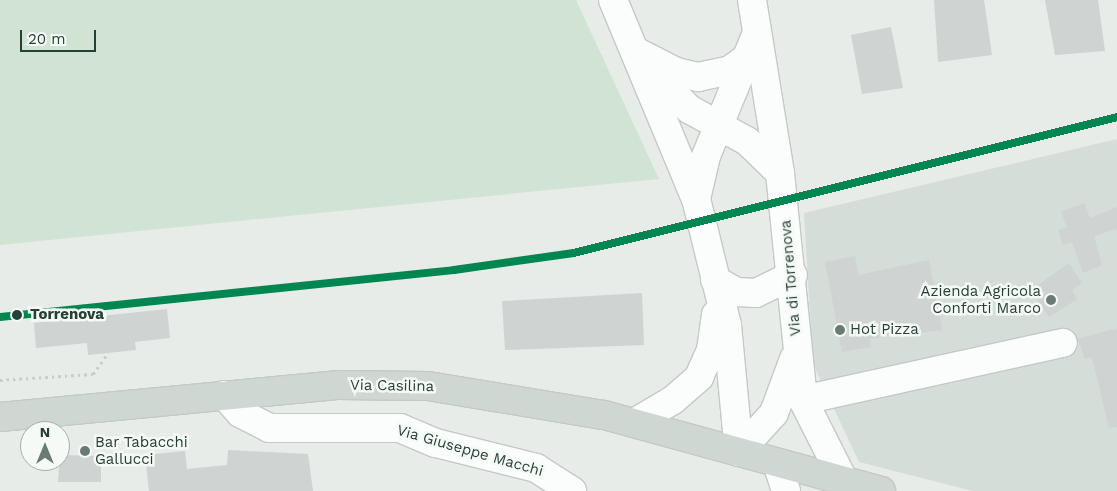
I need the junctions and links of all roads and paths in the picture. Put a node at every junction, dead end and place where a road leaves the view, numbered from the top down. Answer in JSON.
{"nodes":[{"id":1,"x":613,"y":0,"type":"edge"},
{"id":2,"x":752,"y":0,"type":"edge"},
{"id":3,"x":758,"y":29,"type":"junction"},
{"id":4,"x":637,"y":52,"type":"junction"},
{"id":5,"x":751,"y":55,"type":"junction"},
{"id":6,"x":718,"y":127,"type":"junction"},
{"id":7,"x":780,"y":173,"type":"junction"},
{"id":8,"x":696,"y":199,"type":"junction"},
{"id":9,"x":793,"y":276,"type":"junction"},
{"id":10,"x":717,"y":290,"type":"junction"},
{"id":11,"x":1063,"y":343,"type":"dead end"},
{"id":12,"x":108,"y":353,"type":"dead end"},
{"id":13,"x":796,"y":353,"type":"junction"},
{"id":14,"x":0,"y":380,"type":"edge"},
{"id":15,"x":224,"y":395,"type":"junction"},
{"id":16,"x":803,"y":400,"type":"junction"},
{"id":17,"x":0,"y":417,"type":"edge"},
{"id":18,"x":634,"y":422,"type":"junction"},
{"id":19,"x":739,"y":452,"type":"junction"},
{"id":20,"x":777,"y":463,"type":"junction"},
{"id":21,"x":844,"y":481,"type":"junction"},
{"id":22,"x":572,"y":491,"type":"edge"},
{"id":23,"x":786,"y":491,"type":"edge"},
{"id":24,"x":881,"y":491,"type":"edge"}],
"edges":[{"from":1,"to":4,"type":"street"},
{"from":2,"to":3,"type":"street","name":"Via di Torrenova"},
{"from":3,"to":5,"type":"street","name":"Via di Torrenova"},
{"from":3,"to":7,"type":"street","name":"Via di Torrenova"},
{"from":4,"to":5,"type":"street"},
{"from":4,"to":6,"type":"street"},
{"from":4,"to":8,"type":"street"},
{"from":5,"to":6,"type":"street","name":"Via di Torrenova"},
{"from":6,"to":7,"type":"street"},
{"from":6,"to":8,"type":"street","name":"Via di Torrenova"},
{"from":7,"to":9,"type":"street","name":"Via di Torrenova"},
{"from":8,"to":10,"type":"street"},
{"from":9,"to":10,"type":"street"},
{"from":9,"to":13,"type":"street","name":"Via di Torrenova"},
{"from":10,"to":18,"type":"street"},
{"from":10,"to":19,"type":"street"},
{"from":11,"to":16,"type":"street"},
{"from":12,"to":14,"type":"path"},
{"from":13,"to":16,"type":"street","name":"Via di Torrenova"},
{"from":13,"to":19,"type":"street","name":"Via di Torrenova"},
{"from":15,"to":17,"type":"main road","name":"Via Casilina"},
{"from":15,"to":18,"type":"main road","name":"Via Casilina"},
{"from":15,"to":22,"type":"street","name":"Via Giuseppe Macchi"},
{"from":16,"to":21,"type":"street","name":"Via di Torrenova"},
{"from":18,"to":19,"type":"main road","name":"Via Casilina"},
{"from":19,"to":20,"type":"main road","name":"Via Casilina"},
{"from":20,"to":21,"type":"main road","name":"Via Casilina"},
{"from":20,"to":23,"type":"street"},
{"from":21,"to":24,"type":"main road","name":"Via Casilina"}]}
